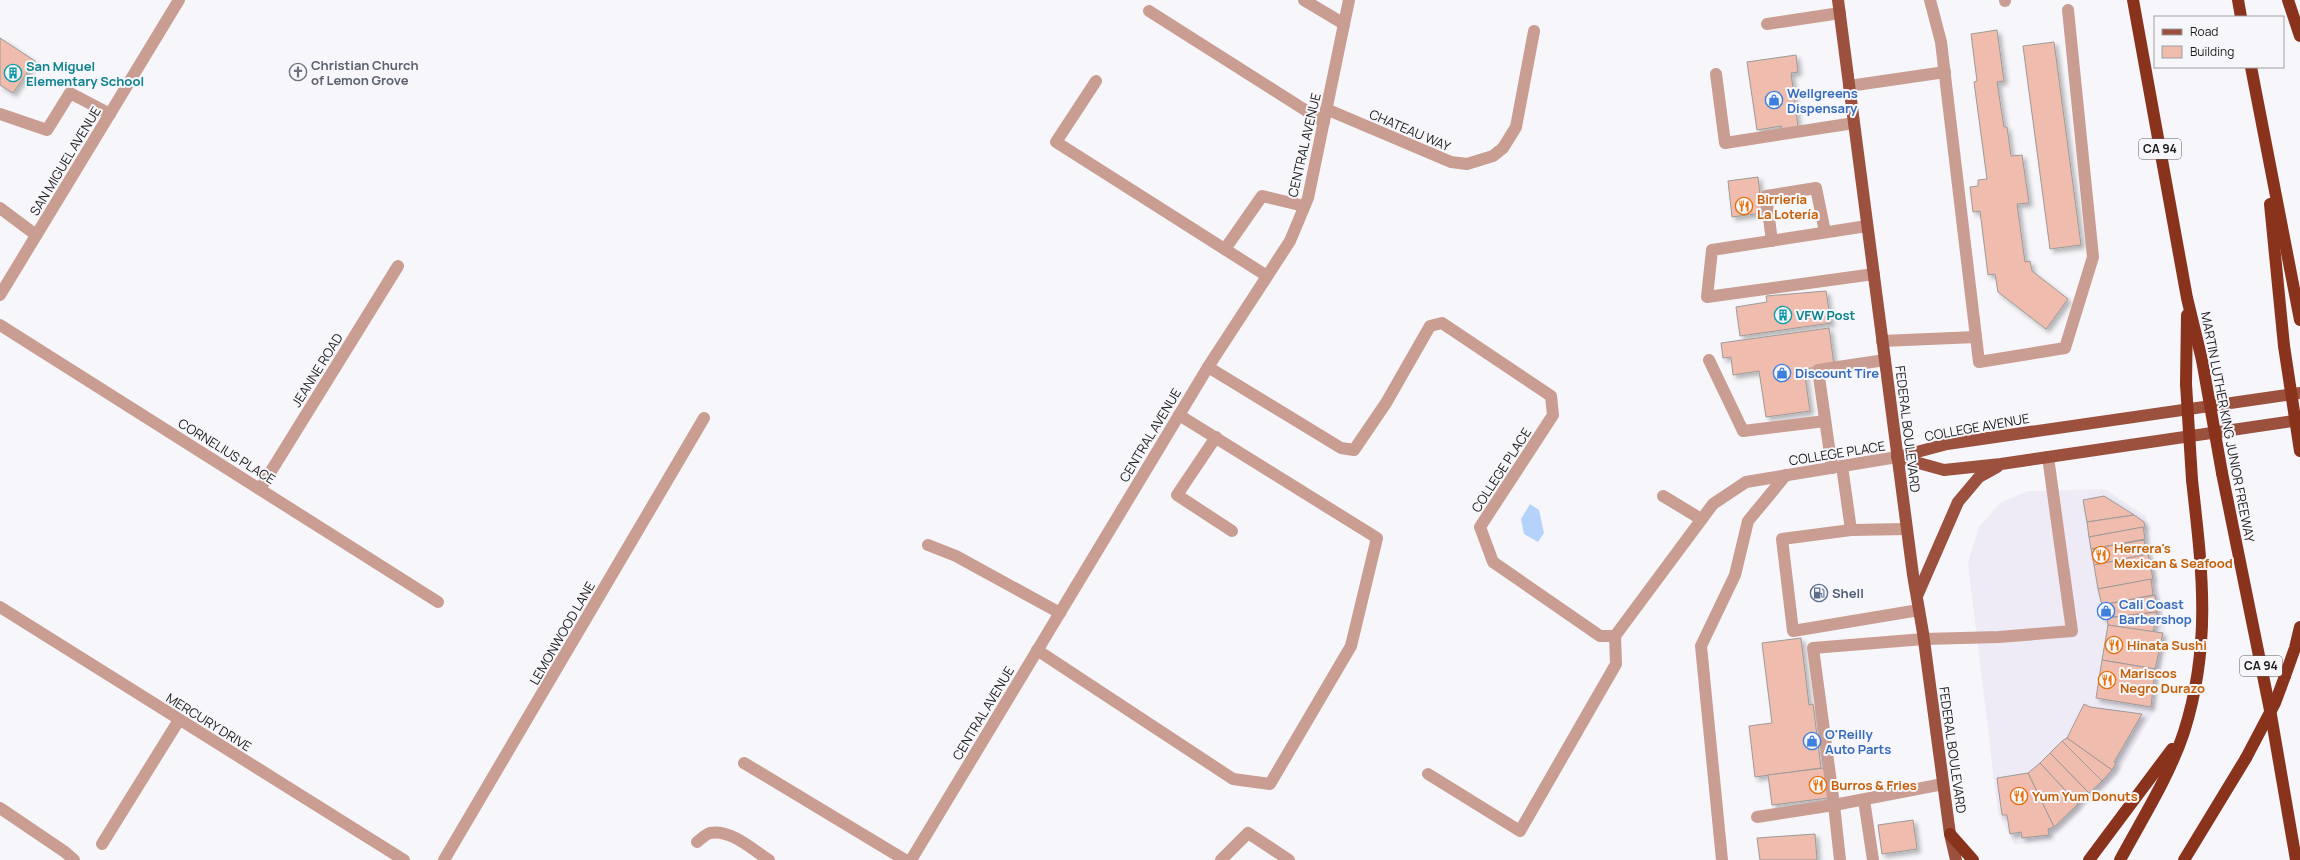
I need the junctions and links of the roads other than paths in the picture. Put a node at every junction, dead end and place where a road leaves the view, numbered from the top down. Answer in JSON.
{"nodes":[{"id":1,"x":179,"y":0,"type":"edge"},
{"id":2,"x":1304,"y":0,"type":"edge"},
{"id":3,"x":1349,"y":0,"type":"edge"},
{"id":4,"x":1838,"y":0,"type":"edge"},
{"id":5,"x":1930,"y":0,"type":"edge"},
{"id":6,"x":2133,"y":0,"type":"edge"},
{"id":7,"x":2238,"y":0,"type":"edge"},
{"id":8,"x":2288,"y":0,"type":"edge"},
{"id":9,"x":1149,"y":10,"type":"dead end"},
{"id":10,"x":2068,"y":10,"type":"dead end"},
{"id":11,"x":1840,"y":13,"type":"junction"},
{"id":12,"x":2241,"y":16,"type":"edge"},
{"id":13,"x":1344,"y":24,"type":"junction"},
{"id":14,"x":1767,"y":24,"type":"dead end"},
{"id":15,"x":1534,"y":31,"type":"dead end"},
{"id":16,"x":2300,"y":36,"type":"edge"},
{"id":17,"x":2251,"y":68,"type":"edge"},
{"id":18,"x":1945,"y":72,"type":"junction"},
{"id":19,"x":1716,"y":74,"type":"dead end"},
{"id":20,"x":1096,"y":81,"type":"dead end"},
{"id":21,"x":1849,"y":86,"type":"junction"},
{"id":22,"x":1326,"y":109,"type":"junction"},
{"id":23,"x":0,"y":114,"type":"edge"},
{"id":24,"x":110,"y":114,"type":"junction"},
{"id":25,"x":1324,"y":122,"type":"junction"},
{"id":26,"x":1854,"y":124,"type":"junction"},
{"id":27,"x":2264,"y":134,"type":"junction"},
{"id":28,"x":1304,"y":206,"type":"junction"},
{"id":29,"x":0,"y":208,"type":"edge"},
{"id":30,"x":1867,"y":226,"type":"junction"},
{"id":31,"x":1825,"y":232,"type":"junction"},
{"id":32,"x":36,"y":235,"type":"junction"},
{"id":33,"x":1772,"y":241,"type":"junction"},
{"id":34,"x":1225,"y":250,"type":"junction"},
{"id":35,"x":398,"y":266,"type":"dead end"},
{"id":36,"x":1874,"y":274,"type":"junction"},
{"id":37,"x":1267,"y":276,"type":"junction"},
{"id":38,"x":0,"y":295,"type":"edge"},
{"id":39,"x":2187,"y":298,"type":"junction"},
{"id":40,"x":2300,"y":320,"type":"edge"},
{"id":41,"x":0,"y":324,"type":"edge"},
{"id":42,"x":1976,"y":337,"type":"junction"},
{"id":43,"x":1882,"y":341,"type":"junction"},
{"id":44,"x":1709,"y":360,"type":"dead end"},
{"id":45,"x":1885,"y":360,"type":"junction"},
{"id":46,"x":1208,"y":367,"type":"junction"},
{"id":47,"x":2300,"y":393,"type":"edge"},
{"id":48,"x":1179,"y":415,"type":"junction"},
{"id":49,"x":704,"y":418,"type":"dead end"},
{"id":50,"x":2300,"y":420,"type":"edge"},
{"id":51,"x":1825,"y":421,"type":"junction"},
{"id":52,"x":1216,"y":437,"type":"junction"},
{"id":53,"x":2300,"y":451,"type":"edge"},
{"id":54,"x":1897,"y":457,"type":"junction"},
{"id":55,"x":2048,"y":457,"type":"junction"},
{"id":56,"x":2001,"y":464,"type":"junction"},
{"id":57,"x":1837,"y":467,"type":"junction"},
{"id":58,"x":1786,"y":475,"type":"junction"},
{"id":59,"x":260,"y":490,"type":"junction"},
{"id":60,"x":1663,"y":496,"type":"dead end"},
{"id":61,"x":1701,"y":519,"type":"junction"},
{"id":62,"x":1907,"y":529,"type":"junction"},
{"id":63,"x":1851,"y":530,"type":"junction"},
{"id":64,"x":1232,"y":531,"type":"dead end"},
{"id":65,"x":928,"y":545,"type":"dead end"},
{"id":66,"x":1916,"y":596,"type":"junction"},
{"id":67,"x":438,"y":602,"type":"dead end"},
{"id":68,"x":0,"y":607,"type":"edge"},
{"id":69,"x":1919,"y":610,"type":"junction"},
{"id":70,"x":1060,"y":613,"type":"junction"},
{"id":71,"x":2300,"y":626,"type":"edge"},
{"id":72,"x":1615,"y":636,"type":"junction"},
{"id":73,"x":1924,"y":639,"type":"junction"},
{"id":74,"x":1037,"y":650,"type":"junction"},
{"id":75,"x":179,"y":720,"type":"junction"},
{"id":76,"x":2183,"y":733,"type":"junction"},
{"id":77,"x":744,"y":763,"type":"dead end"},
{"id":78,"x":1428,"y":774,"type":"dead end"},
{"id":79,"x":1943,"y":784,"type":"junction"},
{"id":80,"x":1864,"y":800,"type":"junction"},
{"id":81,"x":1834,"y":805,"type":"junction"},
{"id":82,"x":0,"y":808,"type":"edge"},
{"id":83,"x":1757,"y":817,"type":"dead end"},
{"id":84,"x":1950,"y":834,"type":"junction"},
{"id":85,"x":697,"y":842,"type":"dead end"},
{"id":86,"x":102,"y":844,"type":"dead end"},
{"id":87,"x":74,"y":860,"type":"edge"},
{"id":88,"x":404,"y":860,"type":"edge"},
{"id":89,"x":444,"y":860,"type":"edge"},
{"id":90,"x":769,"y":860,"type":"edge"},
{"id":91,"x":905,"y":860,"type":"edge"},
{"id":92,"x":911,"y":860,"type":"edge"},
{"id":93,"x":1221,"y":860,"type":"edge"},
{"id":94,"x":1289,"y":860,"type":"edge"},
{"id":95,"x":1722,"y":860,"type":"edge"},
{"id":96,"x":1840,"y":860,"type":"edge"},
{"id":97,"x":1874,"y":860,"type":"edge"},
{"id":98,"x":1956,"y":860,"type":"edge"},
{"id":99,"x":1973,"y":860,"type":"edge"},
{"id":100,"x":2089,"y":860,"type":"edge"},
{"id":101,"x":2120,"y":860,"type":"edge"},
{"id":102,"x":2184,"y":860,"type":"edge"},
{"id":103,"x":2296,"y":860,"type":"edge"}],
"edges":[{"from":1,"to":24,"type":"street","name":"SAN MIGUEL AVENUE"},
{"from":2,"to":13,"type":"street"},
{"from":3,"to":13,"type":"street","name":"CENTRAL AVENUE"},
{"from":4,"to":11,"type":"main road","name":"FEDERAL BOULEVARD"},
{"from":5,"to":18,"type":"street"},
{"from":6,"to":39,"type":"highway","name":"MARTIN LUTHER KING JUNIOR FREEWAY","number":"CA 94"},
{"from":7,"to":12,"type":"highway"},
{"from":8,"to":16,"type":"highway"},
{"from":9,"to":25,"type":"street"},
{"from":10,"to":42,"type":"street"},
{"from":11,"to":14,"type":"street"},
{"from":11,"to":21,"type":"main road","name":"FEDERAL BOULEVARD"},
{"from":13,"to":22,"type":"street","name":"CENTRAL AVENUE"},
{"from":15,"to":22,"type":"street","name":"CHATEAU WAY"},
{"from":17,"to":27,"type":"highway"},
{"from":18,"to":21,"type":"street"},
{"from":18,"to":42,"type":"street"},
{"from":19,"to":26,"type":"street"},
{"from":20,"to":34,"type":"street"},
{"from":21,"to":26,"type":"main road","name":"FEDERAL BOULEVARD"},
{"from":22,"to":25,"type":"street","name":"CENTRAL AVENUE"},
{"from":23,"to":24,"type":"street"},
{"from":24,"to":32,"type":"street","name":"SAN MIGUEL AVENUE"},
{"from":25,"to":28,"type":"street","name":"CENTRAL AVENUE"},
{"from":26,"to":30,"type":"main road","name":"FEDERAL BOULEVARD"},
{"from":27,"to":40,"type":"highway"},
{"from":27,"to":53,"type":"highway","bridge":true},
{"from":28,"to":34,"type":"street"},
{"from":28,"to":37,"type":"street","name":"CENTRAL AVENUE"},
{"from":29,"to":32,"type":"street"},
{"from":30,"to":31,"type":"street"},
{"from":30,"to":36,"type":"main road","name":"FEDERAL BOULEVARD"},
{"from":31,"to":33,"type":"street"},
{"from":31,"to":33,"type":"street"},
{"from":32,"to":38,"type":"street","name":"SAN MIGUEL AVENUE"},
{"from":33,"to":36,"type":"street"},
{"from":34,"to":37,"type":"street"},
{"from":35,"to":59,"type":"street","name":"JEANNE ROAD"},
{"from":36,"to":43,"type":"main road","name":"FEDERAL BOULEVARD"},
{"from":37,"to":46,"type":"street","name":"CENTRAL AVENUE"},
{"from":39,"to":76,"type":"highway","bridge":true},
{"from":39,"to":103,"type":"highway","name":"MARTIN LUTHER KING JUNIOR FREEWAY","number":"CA 94","bridge":true},
{"from":41,"to":59,"type":"street","name":"CORNELIUS PLACE"},
{"from":42,"to":43,"type":"street"},
{"from":43,"to":45,"type":"main road","name":"FEDERAL BOULEVARD"},
{"from":44,"to":51,"type":"street"},
{"from":45,"to":51,"type":"street"},
{"from":45,"to":54,"type":"main road","name":"FEDERAL BOULEVARD"},
{"from":46,"to":48,"type":"street","name":"CENTRAL AVENUE"},
{"from":46,"to":72,"type":"street","name":"COLLEGE PLACE"},
{"from":47,"to":54,"type":"main road","name":"COLLEGE AVENUE"},
{"from":48,"to":52,"type":"street"},
{"from":48,"to":70,"type":"street","name":"CENTRAL AVENUE"},
{"from":49,"to":89,"type":"street","name":"LEMONWOOD LANE"},
{"from":50,"to":55,"type":"main road"},
{"from":51,"to":57,"type":"street"},
{"from":52,"to":64,"type":"street"},
{"from":52,"to":74,"type":"street"},
{"from":54,"to":56,"type":"main road"},
{"from":54,"to":57,"type":"street","name":"COLLEGE PLACE"},
{"from":54,"to":62,"type":"main road","name":"FEDERAL BOULEVARD"},
{"from":55,"to":56,"type":"main road"},
{"from":55,"to":73,"type":"street"},
{"from":56,"to":66,"type":"main road"},
{"from":57,"to":58,"type":"street","name":"COLLEGE PLACE"},
{"from":57,"to":63,"type":"street"},
{"from":58,"to":61,"type":"street","name":"COLLEGE PLACE"},
{"from":58,"to":95,"type":"street"},
{"from":59,"to":67,"type":"street","name":"CORNELIUS PLACE"},
{"from":60,"to":61,"type":"street"},
{"from":61,"to":72,"type":"street","name":"COLLEGE PLACE"},
{"from":62,"to":63,"type":"street"},
{"from":62,"to":66,"type":"main road","name":"FEDERAL BOULEVARD"},
{"from":63,"to":69,"type":"street"},
{"from":65,"to":70,"type":"street"},
{"from":66,"to":69,"type":"main road","name":"FEDERAL BOULEVARD"},
{"from":68,"to":75,"type":"street","name":"MERCURY DRIVE"},
{"from":69,"to":73,"type":"main road","name":"FEDERAL BOULEVARD"},
{"from":70,"to":74,"type":"street","name":"CENTRAL AVENUE"},
{"from":71,"to":102,"type":"highway","bridge":true},
{"from":72,"to":78,"type":"street"},
{"from":73,"to":79,"type":"main road","name":"FEDERAL BOULEVARD"},
{"from":73,"to":81,"type":"street"},
{"from":74,"to":92,"type":"street","name":"CENTRAL AVENUE"},
{"from":75,"to":86,"type":"street"},
{"from":75,"to":88,"type":"street","name":"MERCURY DRIVE"},
{"from":76,"to":100,"type":"highway"},
{"from":76,"to":101,"type":"highway"},
{"from":77,"to":91,"type":"street"},
{"from":79,"to":80,"type":"street"},
{"from":79,"to":84,"type":"main road","name":"FEDERAL BOULEVARD"},
{"from":80,"to":81,"type":"street"},
{"from":80,"to":97,"type":"street"},
{"from":81,"to":83,"type":"street"},
{"from":81,"to":96,"type":"street"},
{"from":82,"to":87,"type":"street"},
{"from":84,"to":98,"type":"main road","name":"FEDERAL BOULEVARD"},
{"from":84,"to":99,"type":"highway"},
{"from":85,"to":90,"type":"street"},
{"from":93,"to":94,"type":"street"}]}
